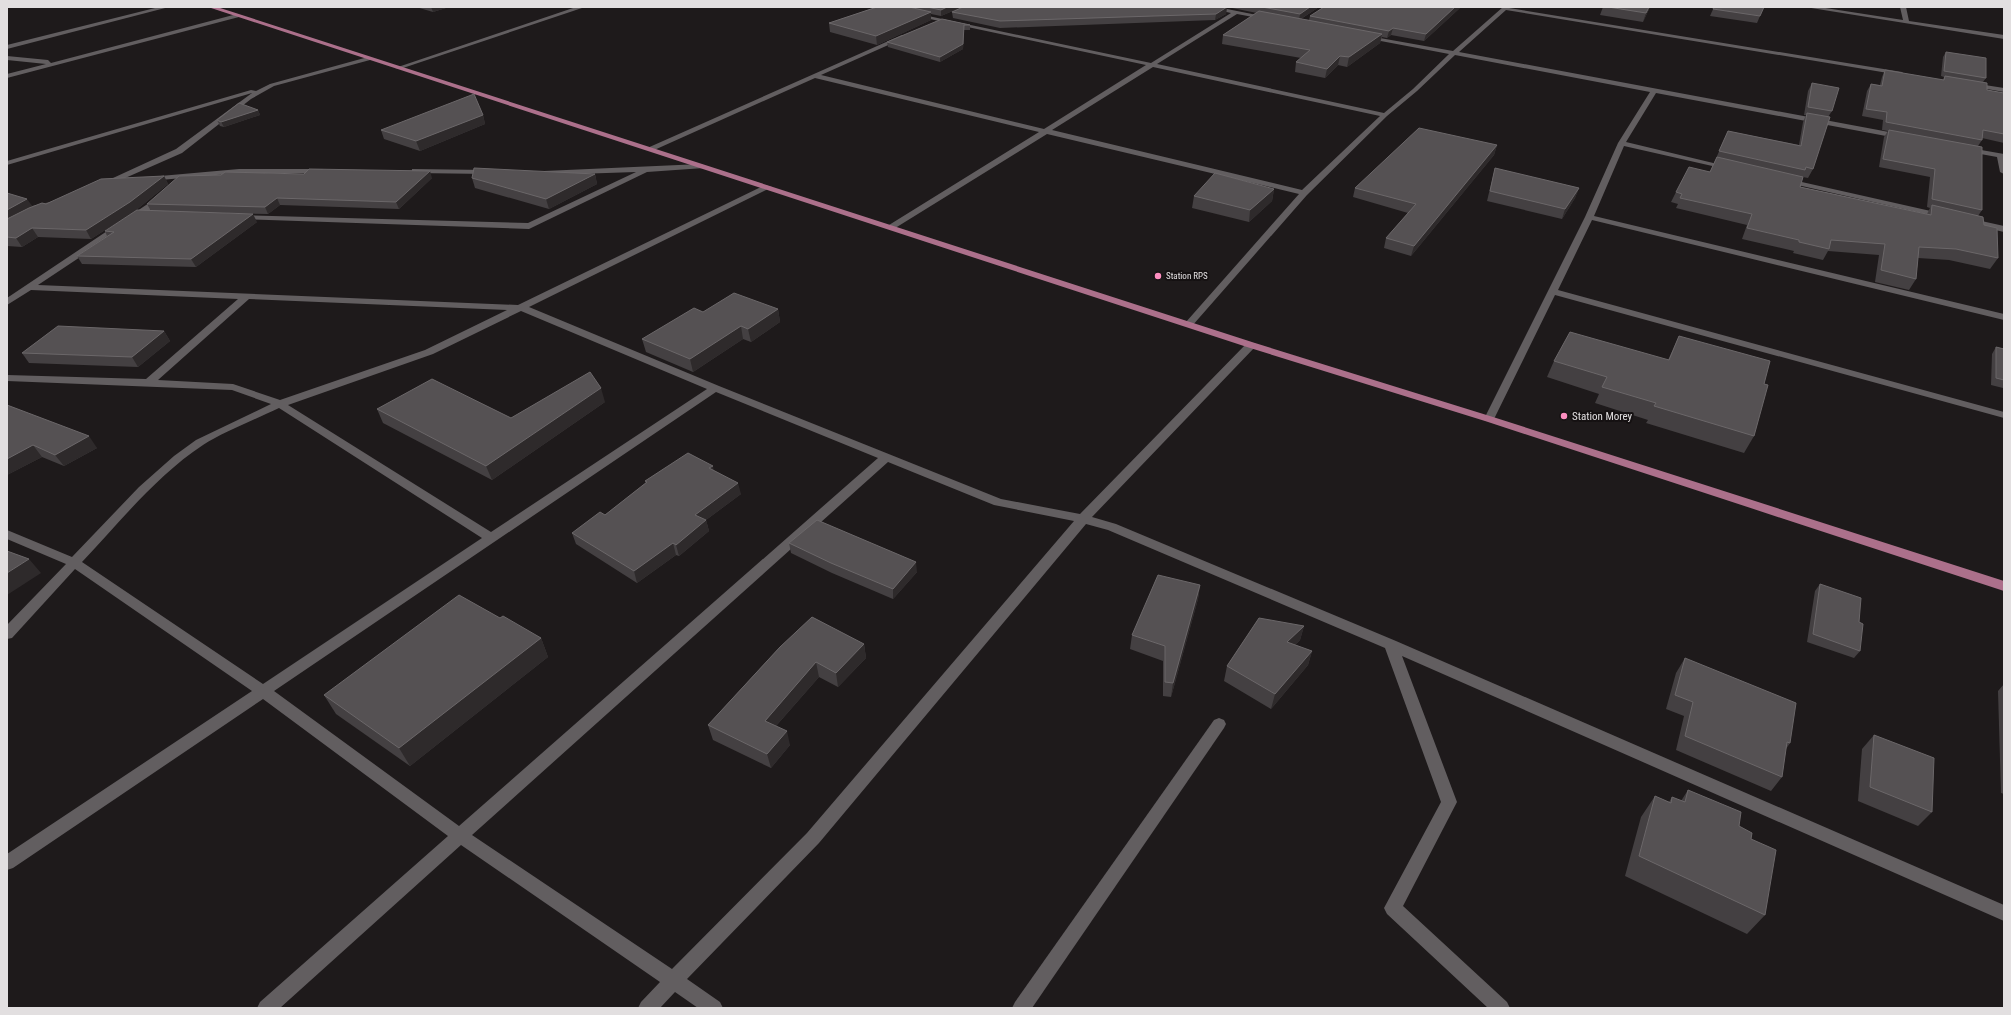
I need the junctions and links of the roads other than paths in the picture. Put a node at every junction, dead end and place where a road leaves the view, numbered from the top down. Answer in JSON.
{"nodes":[{"id":1,"x":166,"y":7,"type":"edge"},
{"id":2,"x":211,"y":7,"type":"edge"},
{"id":3,"x":568,"y":7,"type":"edge"},
{"id":4,"x":1207,"y":7,"type":"edge"},
{"id":5,"x":1505,"y":7,"type":"edge"},
{"id":6,"x":1808,"y":7,"type":"edge"},
{"id":7,"x":1903,"y":7,"type":"edge"},
{"id":8,"x":579,"y":8,"type":"edge"},
{"id":9,"x":1236,"y":12,"type":"junction"},
{"id":10,"x":912,"y":13,"type":"edge"},
{"id":11,"x":956,"y":13,"type":"edge"},
{"id":12,"x":237,"y":16,"type":"junction"},
{"id":13,"x":942,"y":20,"type":"junction"},
{"id":14,"x":1279,"y":20,"type":"edge"},
{"id":15,"x":1906,"y":22,"type":"junction"},
{"id":16,"x":928,"y":26,"type":"edge"},
{"id":17,"x":906,"y":35,"type":"edge"},
{"id":18,"x":1362,"y":36,"type":"edge"},
{"id":19,"x":2004,"y":37,"type":"edge"},
{"id":20,"x":7,"y":47,"type":"edge"},
{"id":21,"x":1453,"y":52,"type":"junction"},
{"id":22,"x":7,"y":58,"type":"edge"},
{"id":23,"x":368,"y":58,"type":"junction"},
{"id":24,"x":56,"y":63,"type":"junction"},
{"id":25,"x":1151,"y":65,"type":"junction"},
{"id":26,"x":398,"y":68,"type":"junction"},
{"id":27,"x":1905,"y":74,"type":"edge"},
{"id":28,"x":7,"y":76,"type":"edge"},
{"id":29,"x":815,"y":76,"type":"junction"},
{"id":30,"x":1966,"y":84,"type":"edge"},
{"id":31,"x":272,"y":85,"type":"junction"},
{"id":32,"x":1654,"y":90,"type":"junction"},
{"id":33,"x":2004,"y":90,"type":"edge"},
{"id":34,"x":1384,"y":115,"type":"junction"},
{"id":35,"x":1046,"y":131,"type":"junction"},
{"id":36,"x":1908,"y":138,"type":"edge"},
{"id":37,"x":1622,"y":143,"type":"junction"},
{"id":38,"x":1963,"y":148,"type":"edge"},
{"id":39,"x":649,"y":149,"type":"junction"},
{"id":40,"x":2003,"y":156,"type":"edge"},
{"id":41,"x":7,"y":163,"type":"edge"},
{"id":42,"x":701,"y":166,"type":"junction"},
{"id":43,"x":650,"y":169,"type":"junction"},
{"id":44,"x":1741,"y":170,"type":"edge"},
{"id":45,"x":330,"y":171,"type":"edge"},
{"id":46,"x":410,"y":171,"type":"edge"},
{"id":47,"x":493,"y":172,"type":"edge"},
{"id":48,"x":539,"y":172,"type":"edge"},
{"id":49,"x":2004,"y":172,"type":"edge"},
{"id":50,"x":184,"y":177,"type":"junction"},
{"id":51,"x":1780,"y":179,"type":"edge"},
{"id":52,"x":109,"y":182,"type":"junction"},
{"id":53,"x":768,"y":187,"type":"junction"},
{"id":54,"x":95,"y":188,"type":"edge"},
{"id":55,"x":1304,"y":194,"type":"junction"},
{"id":56,"x":139,"y":214,"type":"junction"},
{"id":57,"x":155,"y":214,"type":"edge"},
{"id":58,"x":234,"y":217,"type":"edge"},
{"id":59,"x":1589,"y":218,"type":"junction"},
{"id":60,"x":892,"y":227,"type":"junction"},
{"id":61,"x":2004,"y":229,"type":"edge"},
{"id":62,"x":29,"y":287,"type":"junction"},
{"id":63,"x":1552,"y":291,"type":"junction"},
{"id":64,"x":248,"y":295,"type":"junction"},
{"id":65,"x":7,"y":302,"type":"edge"},
{"id":66,"x":523,"y":308,"type":"junction"},
{"id":67,"x":2004,"y":317,"type":"edge"},
{"id":68,"x":1189,"y":324,"type":"junction"},
{"id":69,"x":1251,"y":345,"type":"junction"},
{"id":70,"x":7,"y":378,"type":"edge"},
{"id":71,"x":148,"y":383,"type":"junction"},
{"id":72,"x":715,"y":388,"type":"junction"},
{"id":73,"x":280,"y":404,"type":"junction"},
{"id":74,"x":2004,"y":415,"type":"edge"},
{"id":75,"x":1489,"y":419,"type":"junction"},
{"id":76,"x":886,"y":457,"type":"junction"},
{"id":77,"x":1083,"y":519,"type":"junction"},
{"id":78,"x":7,"y":534,"type":"edge"},
{"id":79,"x":492,"y":538,"type":"junction"},
{"id":80,"x":74,"y":563,"type":"junction"},
{"id":81,"x":2004,"y":586,"type":"edge"},
{"id":82,"x":7,"y":634,"type":"edge"},
{"id":83,"x":1391,"y":645,"type":"junction"},
{"id":84,"x":263,"y":691,"type":"junction"},
{"id":85,"x":1219,"y":724,"type":"dead end"},
{"id":86,"x":460,"y":836,"type":"junction"},
{"id":87,"x":7,"y":863,"type":"edge"},
{"id":88,"x":2004,"y":913,"type":"edge"},
{"id":89,"x":674,"y":980,"type":"junction"},
{"id":90,"x":266,"y":1008,"type":"edge"},
{"id":91,"x":647,"y":1008,"type":"edge"},
{"id":92,"x":714,"y":1008,"type":"edge"},
{"id":93,"x":1022,"y":1008,"type":"edge"},
{"id":94,"x":1501,"y":1008,"type":"edge"}],
"edges":[{"from":1,"to":20,"type":"street"},
{"from":2,"to":12,"type":"main road"},
{"from":3,"to":8,"type":"street"},
{"from":4,"to":9,"type":"street"},
{"from":5,"to":21,"type":"street"},
{"from":5,"to":27,"type":"street"},
{"from":6,"to":15,"type":"street"},
{"from":7,"to":15,"type":"street"},
{"from":8,"to":26,"type":"street"},
{"from":9,"to":14,"type":"street"},
{"from":9,"to":25,"type":"street"},
{"from":10,"to":13,"type":"street"},
{"from":11,"to":13,"type":"street"},
{"from":12,"to":23,"type":"main road"},
{"from":12,"to":24,"type":"street"},
{"from":13,"to":16,"type":"street"},
{"from":13,"to":25,"type":"street"},
{"from":15,"to":19,"type":"street"},
{"from":17,"to":29,"type":"street"},
{"from":18,"to":21,"type":"street"},
{"from":21,"to":32,"type":"street"},
{"from":21,"to":34,"type":"street"},
{"from":22,"to":24,"type":"street"},
{"from":23,"to":26,"type":"main road"},
{"from":23,"to":31,"type":"street"},
{"from":24,"to":28,"type":"street"},
{"from":25,"to":34,"type":"street"},
{"from":25,"to":35,"type":"street"},
{"from":26,"to":39,"type":"main road"},
{"from":29,"to":35,"type":"street"},
{"from":29,"to":39,"type":"street"},
{"from":30,"to":33,"type":"street"},
{"from":31,"to":41,"type":"street"},
{"from":31,"to":52,"type":"street"},
{"from":32,"to":36,"type":"street"},
{"from":32,"to":37,"type":"street"},
{"from":34,"to":55,"type":"street"},
{"from":35,"to":55,"type":"street"},
{"from":35,"to":60,"type":"street"},
{"from":37,"to":44,"type":"street"},
{"from":37,"to":59,"type":"street"},
{"from":38,"to":40,"type":"street"},
{"from":39,"to":42,"type":"main road"},
{"from":40,"to":49,"type":"street"},
{"from":42,"to":43,"type":"street"},
{"from":42,"to":53,"type":"main road"},
{"from":43,"to":48,"type":"street"},
{"from":43,"to":58,"type":"street"},
{"from":45,"to":50,"type":"street"},
{"from":46,"to":47,"type":"street"},
{"from":50,"to":52,"type":"street"},
{"from":50,"to":56,"type":"street"},
{"from":51,"to":61,"type":"street"},
{"from":52,"to":54,"type":"street"},
{"from":53,"to":60,"type":"main road"},
{"from":53,"to":66,"type":"street"},
{"from":55,"to":68,"type":"street"},
{"from":56,"to":57,"type":"street"},
{"from":56,"to":62,"type":"street"},
{"from":59,"to":63,"type":"street"},
{"from":59,"to":67,"type":"street"},
{"from":60,"to":68,"type":"main road"},
{"from":62,"to":64,"type":"street"},
{"from":62,"to":65,"type":"street"},
{"from":63,"to":74,"type":"street"},
{"from":63,"to":75,"type":"street"},
{"from":64,"to":66,"type":"street"},
{"from":64,"to":71,"type":"street"},
{"from":66,"to":72,"type":"street"},
{"from":66,"to":73,"type":"street"},
{"from":68,"to":69,"type":"main road"},
{"from":69,"to":75,"type":"main road"},
{"from":69,"to":77,"type":"street"},
{"from":70,"to":71,"type":"street"},
{"from":71,"to":73,"type":"street"},
{"from":72,"to":76,"type":"street"},
{"from":72,"to":79,"type":"street"},
{"from":73,"to":79,"type":"street"},
{"from":73,"to":80,"type":"street"},
{"from":75,"to":81,"type":"main road"},
{"from":76,"to":77,"type":"street"},
{"from":76,"to":86,"type":"street"},
{"from":77,"to":83,"type":"street"},
{"from":77,"to":89,"type":"street"},
{"from":78,"to":80,"type":"street"},
{"from":79,"to":84,"type":"street"},
{"from":80,"to":82,"type":"street"},
{"from":80,"to":84,"type":"street"},
{"from":83,"to":88,"type":"street"},
{"from":83,"to":94,"type":"street"},
{"from":84,"to":86,"type":"street"},
{"from":84,"to":87,"type":"street"},
{"from":85,"to":93,"type":"street"},
{"from":86,"to":89,"type":"street"},
{"from":86,"to":90,"type":"street"},
{"from":89,"to":91,"type":"street"},
{"from":89,"to":92,"type":"street"}]}
